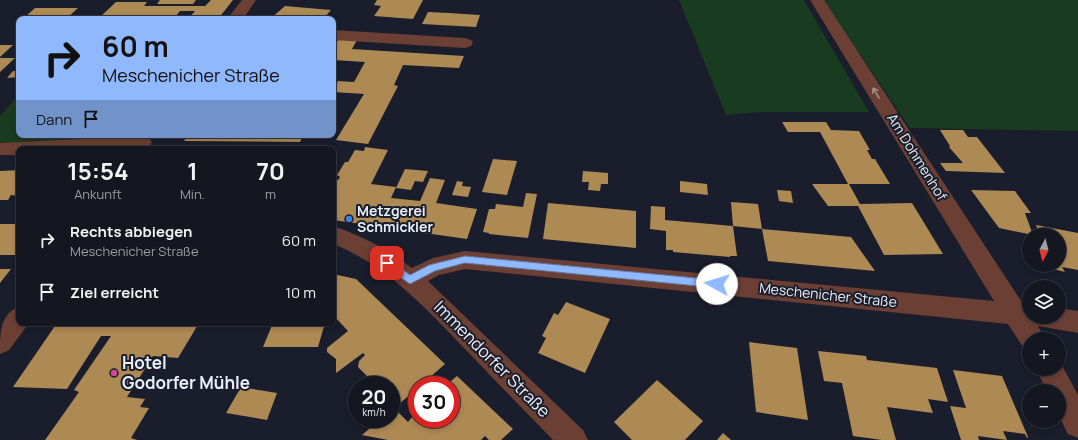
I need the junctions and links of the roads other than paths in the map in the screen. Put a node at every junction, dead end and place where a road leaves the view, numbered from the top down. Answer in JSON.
{"nodes":[{"id":1,"x":249,"y":0,"type":"edge"},
{"id":2,"x":817,"y":0,"type":"edge"},
{"id":3,"x":237,"y":16,"type":"edge"},
{"id":4,"x":336,"y":35,"type":"edge"},
{"id":5,"x":465,"y":43,"type":"dead end"},
{"id":6,"x":143,"y":142,"type":"edge"},
{"id":7,"x":61,"y":146,"type":"edge"},
{"id":8,"x":16,"y":148,"type":"edge"},
{"id":9,"x":0,"y":149,"type":"edge"},
{"id":10,"x":336,"y":236,"type":"edge"},
{"id":11,"x":410,"y":280,"type":"junction"},
{"id":12,"x":1022,"y":314,"type":"edge"},
{"id":13,"x":1066,"y":320,"type":"edge"},
{"id":14,"x":16,"y":321,"type":"edge"},
{"id":15,"x":1078,"y":322,"type":"edge"},
{"id":16,"x":0,"y":342,"type":"edge"},
{"id":17,"x":1054,"y":376,"type":"edge"},
{"id":18,"x":1078,"y":424,"type":"edge"},
{"id":19,"x":573,"y":440,"type":"edge"}],
"edges":[{"from":1,"to":3,"type":"street"},
{"from":12,"to":2,"type":"street","name":"Am Dohmenhof","one_way":true},
{"from":4,"to":5,"type":"street"},
{"from":6,"to":7,"type":"street"},
{"from":8,"to":9,"type":"street"},
{"from":10,"to":11,"type":"street"},
{"from":11,"to":12,"type":"street","name":"Meschenicher Straße"},
{"from":11,"to":19,"type":"street","name":"Immendorfer Straße"},
{"from":13,"to":15,"type":"street"},
{"from":14,"to":16,"type":"street"},
{"from":17,"to":18,"type":"street"}]}
